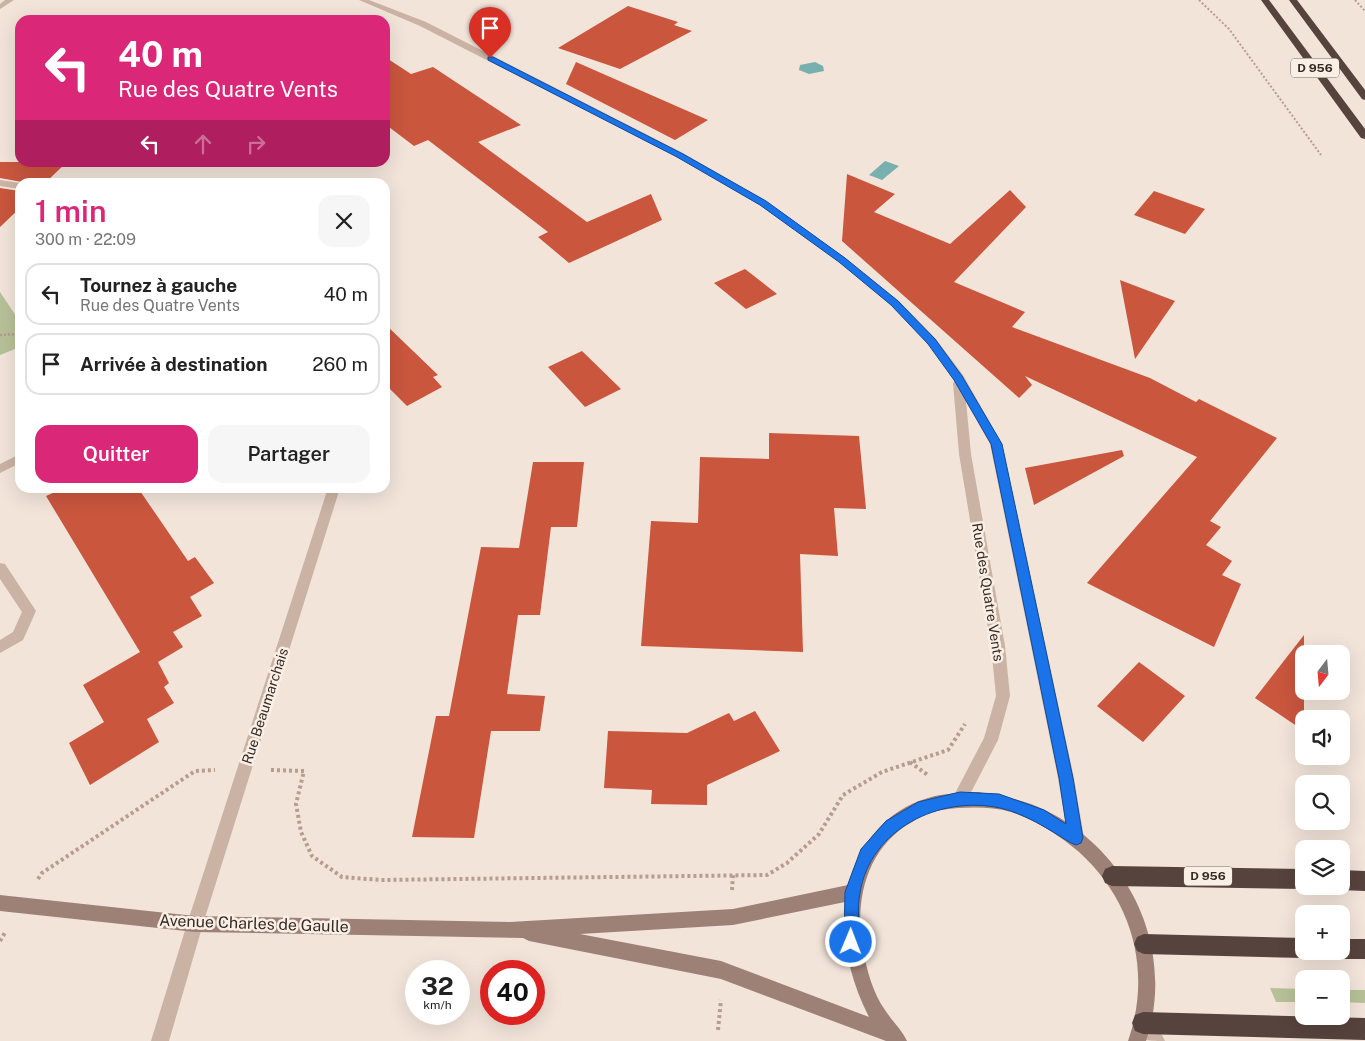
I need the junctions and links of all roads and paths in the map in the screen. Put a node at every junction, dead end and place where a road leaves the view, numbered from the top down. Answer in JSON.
{"nodes":[{"id":1,"x":10,"y":0,"type":"edge"},
{"id":2,"x":363,"y":0,"type":"edge"},
{"id":3,"x":1198,"y":0,"type":"edge"},
{"id":4,"x":1265,"y":0,"type":"edge"},
{"id":5,"x":1293,"y":0,"type":"edge"},
{"id":6,"x":1355,"y":0,"type":"edge"},
{"id":7,"x":0,"y":7,"type":"edge"},
{"id":8,"x":1365,"y":11,"type":"edge"},
{"id":9,"x":1365,"y":97,"type":"edge"},
{"id":10,"x":1365,"y":136,"type":"edge"},
{"id":11,"x":1321,"y":155,"type":"dead end"},
{"id":12,"x":0,"y":184,"type":"edge"},
{"id":13,"x":15,"y":186,"type":"edge"},
{"id":14,"x":15,"y":334,"type":"edge"},
{"id":15,"x":0,"y":335,"type":"edge"},
{"id":16,"x":958,"y":378,"type":"junction"},
{"id":17,"x":15,"y":461,"type":"edge"},
{"id":18,"x":0,"y":469,"type":"edge"},
{"id":19,"x":332,"y":493,"type":"edge"},
{"id":20,"x":0,"y":568,"type":"edge"},
{"id":21,"x":0,"y":646,"type":"edge"},
{"id":22,"x":968,"y":719,"type":"dead end"},
{"id":23,"x":218,"y":770,"type":"dead end"},
{"id":24,"x":264,"y":770,"type":"dead end"},
{"id":25,"x":960,"y":799,"type":"junction"},
{"id":26,"x":1076,"y":838,"type":"junction"},
{"id":27,"x":42,"y":873,"type":"dead end"},
{"id":28,"x":1112,"y":876,"type":"junction"},
{"id":29,"x":1295,"y":879,"type":"edge"},
{"id":30,"x":1350,"y":880,"type":"edge"},
{"id":31,"x":1365,"y":881,"type":"edge"},
{"id":32,"x":852,"y":892,"type":"junction"},
{"id":33,"x":0,"y":903,"type":"edge"},
{"id":34,"x":195,"y":924,"type":"junction"},
{"id":35,"x":510,"y":930,"type":"junction"},
{"id":36,"x":1144,"y":944,"type":"junction"},
{"id":37,"x":1295,"y":948,"type":"edge"},
{"id":38,"x":1350,"y":949,"type":"edge"},
{"id":39,"x":1365,"y":949,"type":"edge"},
{"id":40,"x":1365,"y":1029,"type":"edge"},
{"id":41,"x":1140,"y":1032,"type":"edge"},
{"id":42,"x":895,"y":1038,"type":"edge"},
{"id":43,"x":160,"y":1041,"type":"edge"},
{"id":44,"x":1156,"y":1041,"type":"edge"}],
"edges":[{"from":1,"to":7,"type":"street"},
{"from":2,"to":16,"type":"street","name":"Rue des Quatre Vents"},
{"from":3,"to":11,"type":"path"},
{"from":4,"to":10,"type":"highway","number":"D 956"},
{"from":5,"to":9,"type":"highway","number":"D 956"},
{"from":6,"to":8,"type":"path"},
{"from":12,"to":13,"type":"street"},
{"from":14,"to":15,"type":"path"},
{"from":16,"to":25,"type":"street","name":"Rue des Quatre Vents"},
{"from":16,"to":26,"type":"street","name":"Rue des Quatre Vents"},
{"from":17,"to":18,"type":"street"},
{"from":19,"to":34,"type":"street","name":"Rue Beaumarchais"},
{"from":20,"to":21,"type":"street"},
{"from":22,"to":24,"type":"path"},
{"from":23,"to":27,"type":"path"},
{"from":25,"to":26,"type":"street"},
{"from":25,"to":32,"type":"street"},
{"from":26,"to":28,"type":"street"},
{"from":28,"to":29,"type":"highway","number":"D 956"},
{"from":28,"to":36,"type":"street"},
{"from":30,"to":31,"type":"highway"},
{"from":32,"to":35,"type":"street","name":"Avenue Charles de Gaulle"},
{"from":32,"to":42,"type":"street"},
{"from":33,"to":34,"type":"street","name":"Avenue Charles de Gaulle"},
{"from":34,"to":35,"type":"street","name":"Avenue Charles de Gaulle"},
{"from":34,"to":43,"type":"street","name":"Rue Beaumarchais"},
{"from":35,"to":42,"type":"street","name":"Avenue Charles de Gaulle"},
{"from":36,"to":37,"type":"highway"},
{"from":36,"to":41,"type":"street"},
{"from":38,"to":39,"type":"highway"},
{"from":40,"to":41,"type":"highway"},
{"from":41,"to":44,"type":"street"}]}
